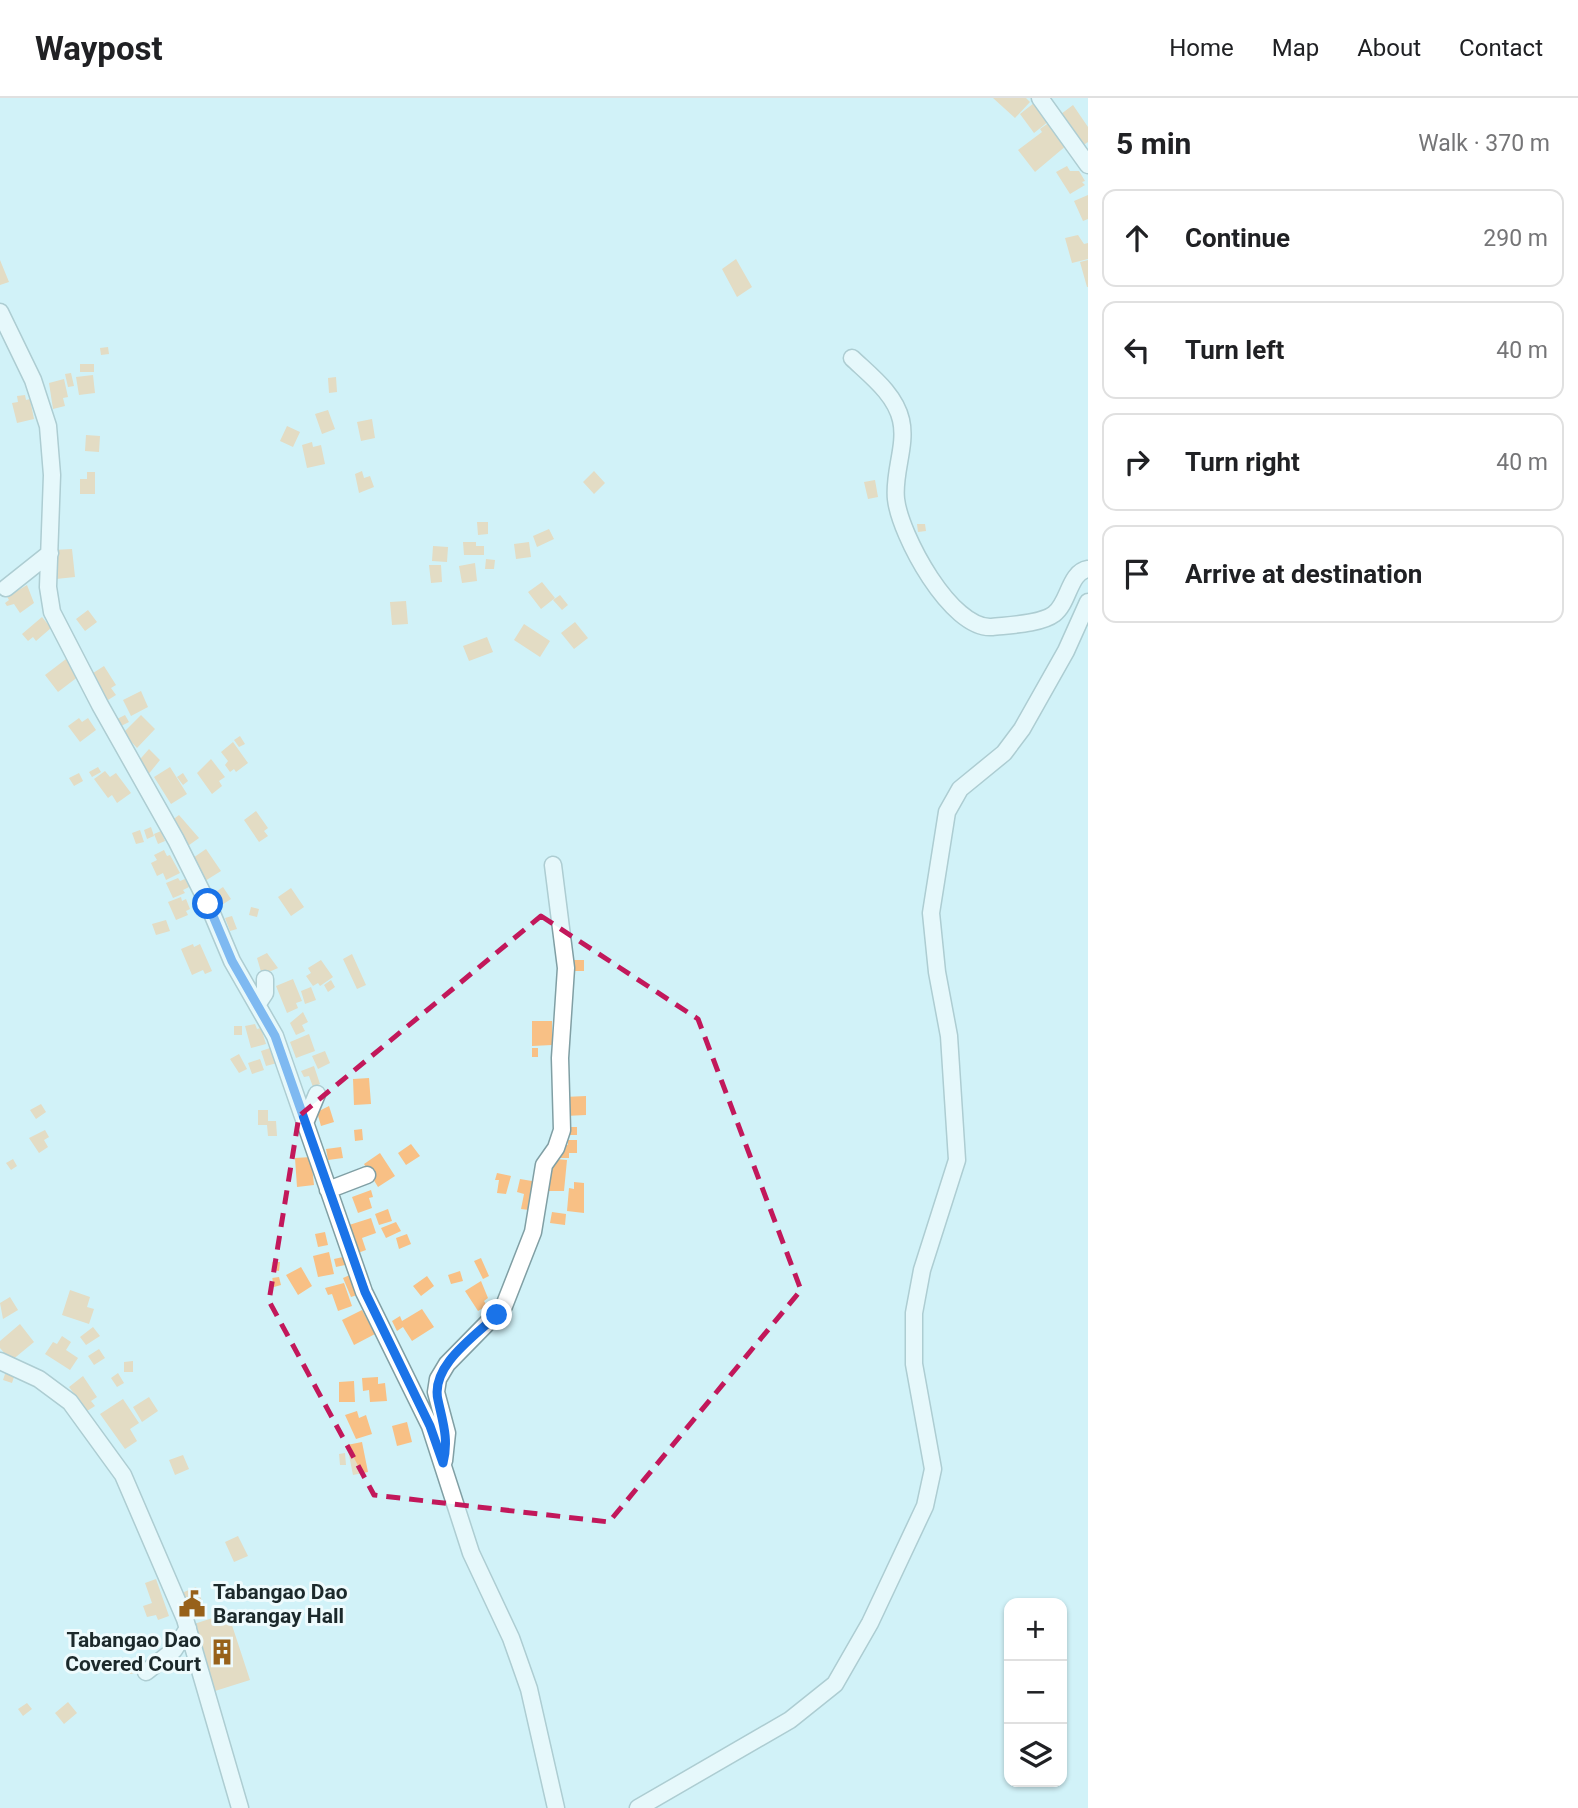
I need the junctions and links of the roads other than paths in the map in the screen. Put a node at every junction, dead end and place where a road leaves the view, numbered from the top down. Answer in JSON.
{"nodes":[{"id":1,"x":1040,"y":98,"type":"edge"},
{"id":2,"x":1088,"y":165,"type":"edge"},
{"id":3,"x":0,"y":312,"type":"edge"},
{"id":4,"x":852,"y":359,"type":"dead end"},
{"id":5,"x":50,"y":553,"type":"junction"},
{"id":6,"x":1088,"y":569,"type":"edge"},
{"id":7,"x":6,"y":589,"type":"dead end"},
{"id":8,"x":1088,"y":602,"type":"edge"},
{"id":9,"x":553,"y":865,"type":"dead end"},
{"id":10,"x":265,"y":979,"type":"dead end"},
{"id":11,"x":257,"y":1005,"type":"junction"},
{"id":12,"x":317,"y":1094,"type":"dead end"},
{"id":13,"x":305,"y":1123,"type":"junction"},
{"id":14,"x":367,"y":1175,"type":"dead end"},
{"id":15,"x":328,"y":1191,"type":"junction"},
{"id":16,"x":0,"y":1361,"type":"edge"},
{"id":17,"x":443,"y":1463,"type":"junction"},
{"id":18,"x":188,"y":1628,"type":"junction"},
{"id":19,"x":146,"y":1672,"type":"dead end"},
{"id":20,"x":240,"y":1808,"type":"edge"},
{"id":21,"x":556,"y":1808,"type":"edge"},
{"id":22,"x":638,"y":1808,"type":"edge"}],
"edges":[{"from":1,"to":2,"type":"street"},
{"from":3,"to":5,"type":"street"},
{"from":4,"to":6,"type":"street"},
{"from":5,"to":7,"type":"street"},
{"from":5,"to":11,"type":"street"},
{"from":8,"to":22,"type":"street"},
{"from":9,"to":17,"type":"street"},
{"from":10,"to":11,"type":"street"},
{"from":11,"to":13,"type":"street"},
{"from":12,"to":13,"type":"street"},
{"from":13,"to":15,"type":"street"},
{"from":14,"to":15,"type":"street"},
{"from":15,"to":17,"type":"street"},
{"from":16,"to":18,"type":"street"},
{"from":17,"to":21,"type":"street"},
{"from":18,"to":19,"type":"street"},
{"from":18,"to":20,"type":"street"}]}
